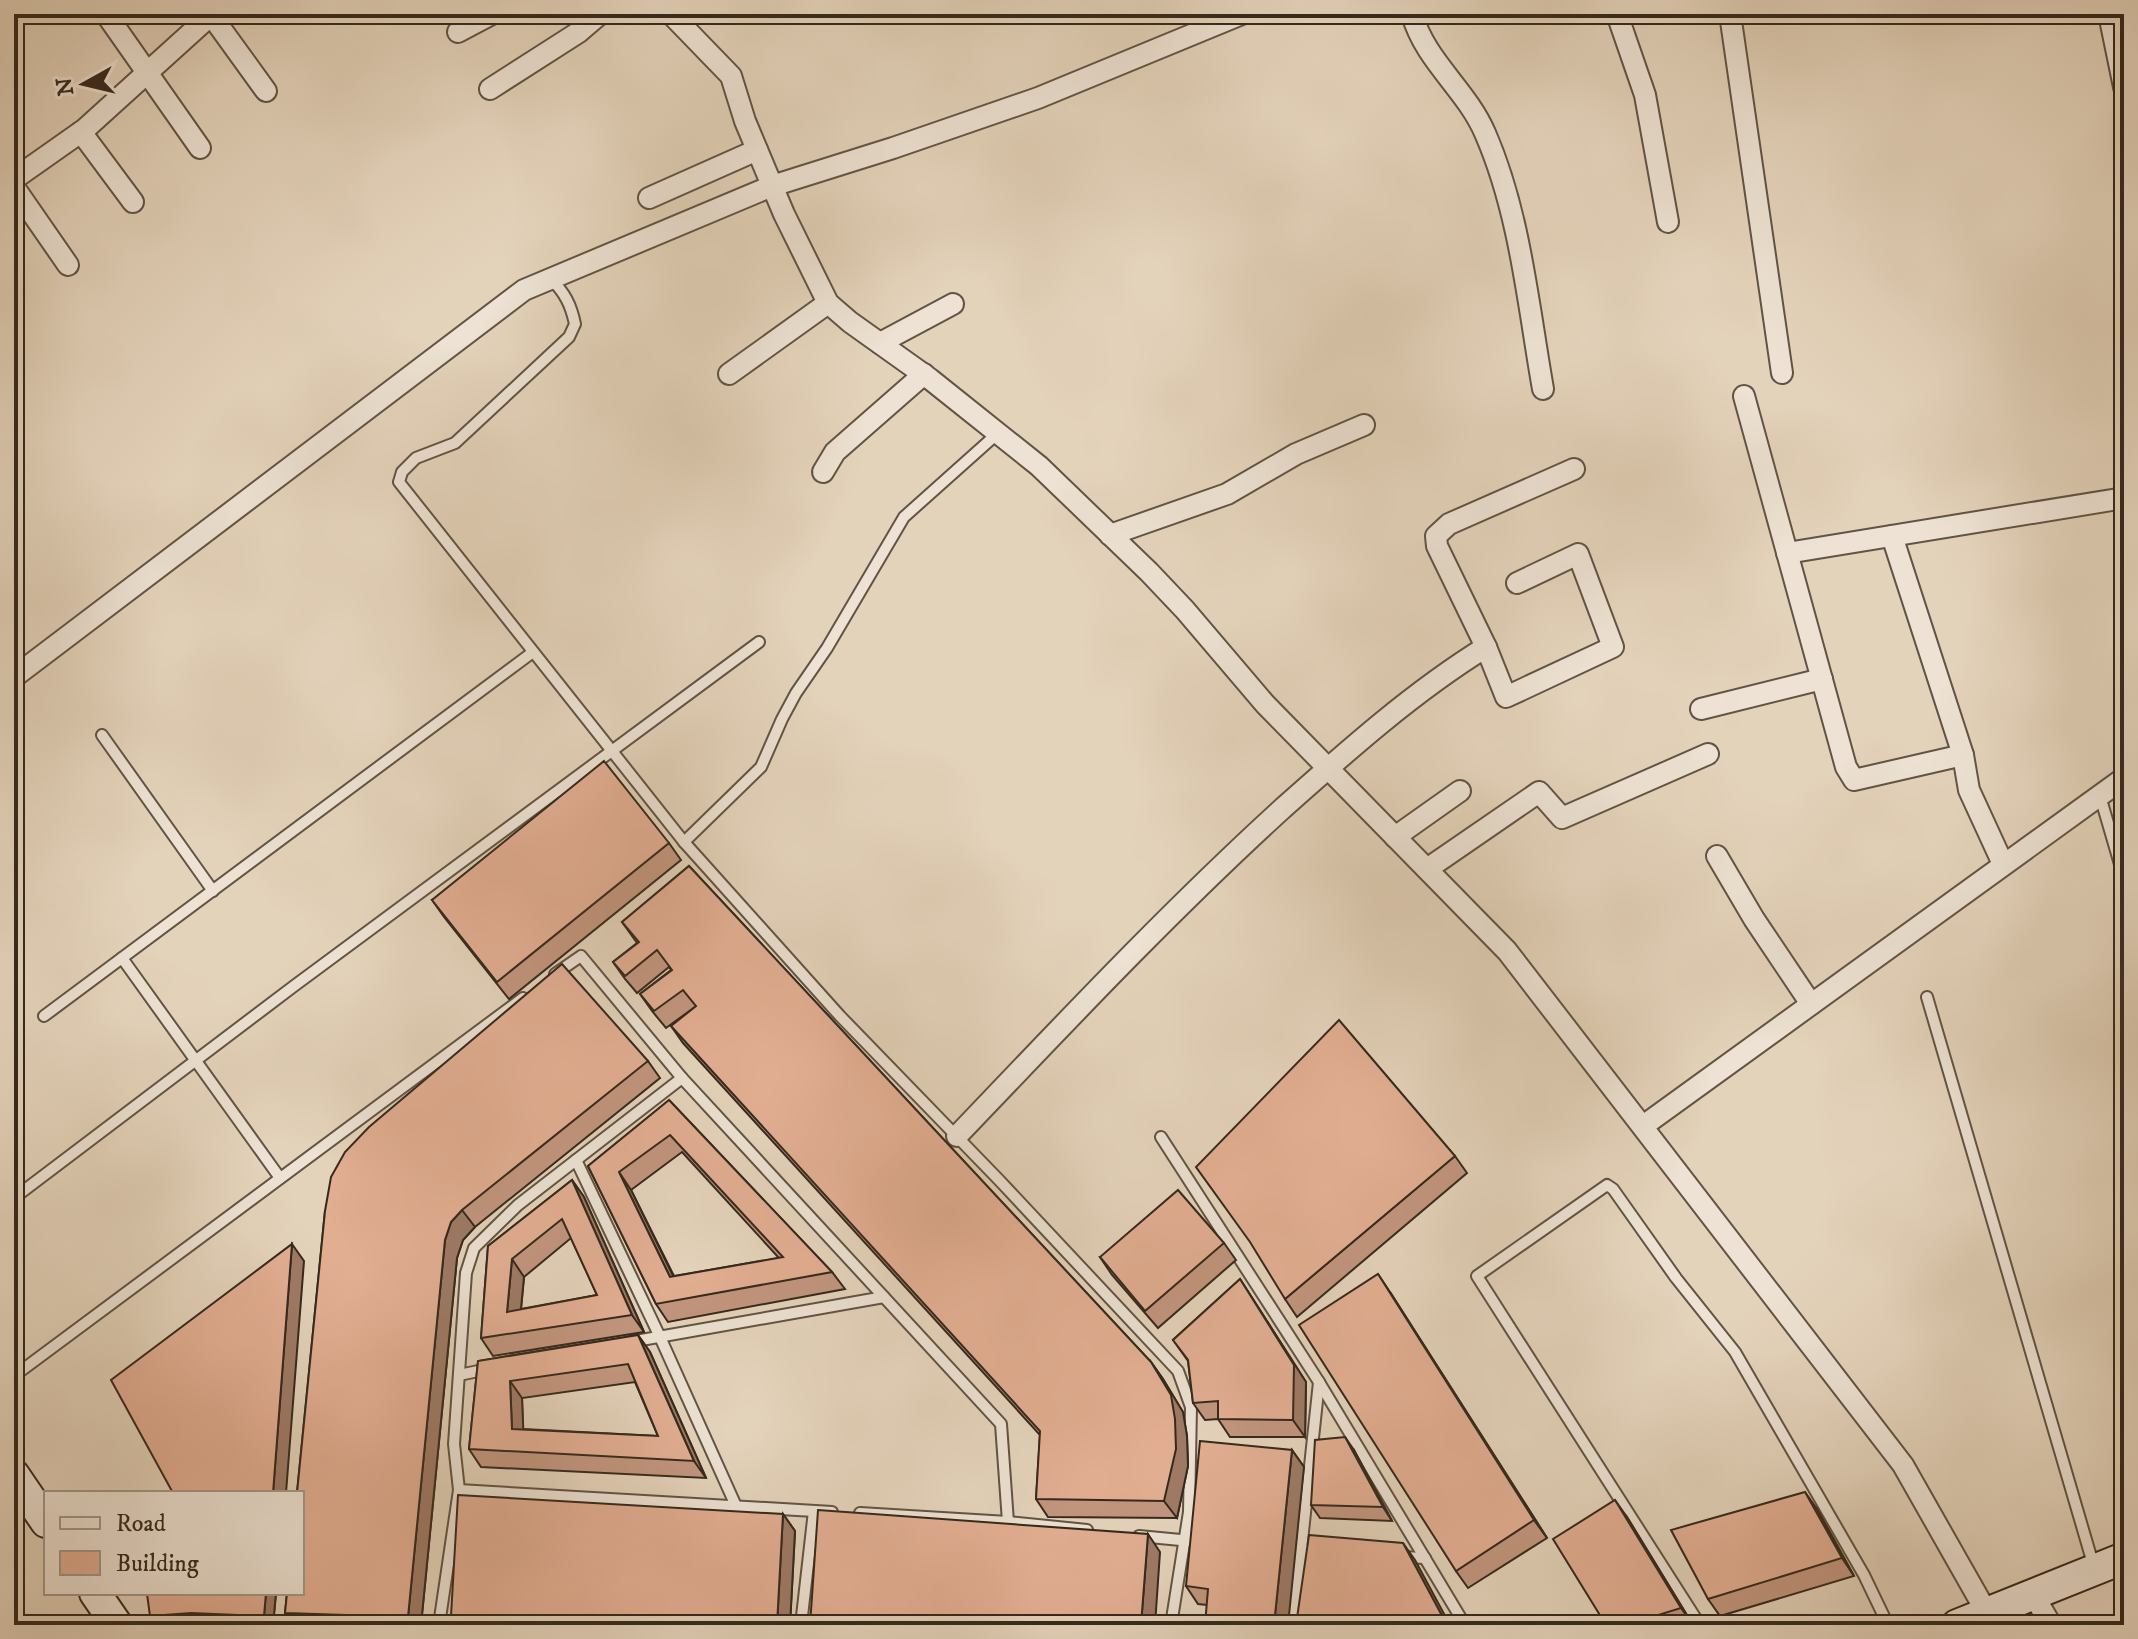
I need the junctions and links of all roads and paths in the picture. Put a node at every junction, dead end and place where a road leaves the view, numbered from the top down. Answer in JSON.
{"nodes":[{"id":1,"x":106,"y":14,"type":"edge"},
{"id":2,"x":211,"y":14,"type":"edge"},
{"id":3,"x":492,"y":14,"type":"edge"},
{"id":4,"x":600,"y":14,"type":"edge"},
{"id":5,"x":671,"y":14,"type":"edge"},
{"id":6,"x":1242,"y":14,"type":"edge"},
{"id":7,"x":1412,"y":14,"type":"edge"},
{"id":8,"x":1617,"y":14,"type":"edge"},
{"id":9,"x":1730,"y":14,"type":"edge"},
{"id":10,"x":2109,"y":14,"type":"edge"},
{"id":11,"x":458,"y":32,"type":"dead end"},
{"id":12,"x":148,"y":74,"type":"junction"},
{"id":13,"x":2124,"y":87,"type":"edge"},
{"id":14,"x":490,"y":89,"type":"dead end"},
{"id":15,"x":266,"y":91,"type":"dead end"},
{"id":16,"x":81,"y":132,"type":"junction"},
{"id":17,"x":200,"y":148,"type":"dead end"},
{"id":18,"x":757,"y":150,"type":"junction"},
{"id":19,"x":14,"y":179,"type":"edge"},
{"id":20,"x":772,"y":186,"type":"junction"},
{"id":21,"x":14,"y":187,"type":"edge"},
{"id":22,"x":649,"y":198,"type":"dead end"},
{"id":23,"x":133,"y":202,"type":"dead end"},
{"id":24,"x":1668,"y":222,"type":"dead end"},
{"id":25,"x":68,"y":265,"type":"dead end"},
{"id":26,"x":551,"y":279,"type":"junction"},
{"id":27,"x":828,"y":303,"type":"junction"},
{"id":28,"x":953,"y":304,"type":"dead end"},
{"id":29,"x":880,"y":343,"type":"junction"},
{"id":30,"x":1782,"y":373,"type":"dead end"},
{"id":31,"x":729,"y":374,"type":"dead end"},
{"id":32,"x":924,"y":374,"type":"junction"},
{"id":33,"x":1543,"y":389,"type":"dead end"},
{"id":34,"x":1744,"y":396,"type":"dead end"},
{"id":35,"x":1364,"y":425,"type":"dead end"},
{"id":36,"x":998,"y":433,"type":"junction"},
{"id":37,"x":1574,"y":469,"type":"dead end"},
{"id":38,"x":823,"y":472,"type":"dead end"},
{"id":39,"x":2124,"y":498,"type":"edge"},
{"id":40,"x":1110,"y":535,"type":"junction"},
{"id":41,"x":1892,"y":536,"type":"junction"},
{"id":42,"x":1787,"y":553,"type":"junction"},
{"id":43,"x":1517,"y":583,"type":"dead end"},
{"id":44,"x":759,"y":642,"type":"dead end"},
{"id":45,"x":1486,"y":647,"type":"junction"},
{"id":46,"x":533,"y":652,"type":"junction"},
{"id":47,"x":14,"y":677,"type":"edge"},
{"id":48,"x":1822,"y":679,"type":"junction"},
{"id":49,"x":1701,"y":709,"type":"dead end"},
{"id":50,"x":102,"y":735,"type":"dead end"},
{"id":51,"x":612,"y":752,"type":"junction"},
{"id":52,"x":1708,"y":754,"type":"dead end"},
{"id":53,"x":1963,"y":755,"type":"junction"},
{"id":54,"x":1328,"y":768,"type":"junction"},
{"id":55,"x":2124,"y":778,"type":"edge"},
{"id":56,"x":1460,"y":791,"type":"dead end"},
{"id":57,"x":2099,"y":794,"type":"junction"},
{"id":58,"x":1395,"y":837,"type":"junction"},
{"id":59,"x":684,"y":842,"type":"junction"},
{"id":60,"x":1717,"y":856,"type":"dead end"},
{"id":61,"x":2003,"y":864,"type":"junction"},
{"id":62,"x":1427,"y":869,"type":"junction"},
{"id":63,"x":2124,"y":878,"type":"edge"},
{"id":64,"x":213,"y":891,"type":"junction"},
{"id":65,"x":122,"y":958,"type":"junction"},
{"id":66,"x":542,"y":984,"type":"edge"},
{"id":67,"x":530,"y":993,"type":"edge"},
{"id":68,"x":1927,"y":997,"type":"dead end"},
{"id":69,"x":1811,"y":1004,"type":"junction"},
{"id":70,"x":44,"y":1016,"type":"dead end"},
{"id":71,"x":197,"y":1060,"type":"junction"},
{"id":72,"x":682,"y":1078,"type":"junction"},
{"id":73,"x":1643,"y":1126,"type":"junction"},
{"id":74,"x":957,"y":1136,"type":"junction"},
{"id":75,"x":1161,"y":1137,"type":"dead end"},
{"id":76,"x":576,"y":1160,"type":"junction"},
{"id":77,"x":280,"y":1178,"type":"junction"},
{"id":78,"x":14,"y":1198,"type":"edge"},
{"id":79,"x":884,"y":1297,"type":"junction"},
{"id":80,"x":660,"y":1337,"type":"junction"},
{"id":81,"x":614,"y":1345,"type":"edge"},
{"id":82,"x":505,"y":1366,"type":"edge"},
{"id":83,"x":459,"y":1375,"type":"junction"},
{"id":84,"x":14,"y":1376,"type":"edge"},
{"id":85,"x":1319,"y":1382,"type":"junction"},
{"id":86,"x":14,"y":1475,"type":"edge"},
{"id":87,"x":459,"y":1490,"type":"junction"},
{"id":88,"x":736,"y":1506,"type":"junction"},
{"id":89,"x":814,"y":1511,"type":"junction"},
{"id":90,"x":44,"y":1519,"type":"edge"},
{"id":91,"x":1008,"y":1522,"type":"junction"},
{"id":92,"x":1096,"y":1531,"type":"edge"},
{"id":93,"x":1126,"y":1534,"type":"edge"},
{"id":94,"x":1185,"y":1540,"type":"junction"},
{"id":95,"x":1199,"y":1542,"type":"edge"},
{"id":96,"x":1272,"y":1547,"type":"edge"},
{"id":97,"x":1301,"y":1550,"type":"junction"},
{"id":98,"x":1332,"y":1552,"type":"edge"},
{"id":99,"x":1394,"y":1556,"type":"edge"},
{"id":100,"x":1425,"y":1558,"type":"junction"},
{"id":101,"x":2124,"y":1558,"type":"edge"},
{"id":102,"x":2095,"y":1569,"type":"junction"},
{"id":103,"x":2033,"y":1594,"type":"junction"},
{"id":104,"x":96,"y":1595,"type":"edge"},
{"id":105,"x":1987,"y":1613,"type":"junction"},
{"id":106,"x":117,"y":1625,"type":"edge"},
{"id":107,"x":439,"y":1625,"type":"edge"},
{"id":108,"x":801,"y":1625,"type":"edge"},
{"id":109,"x":1171,"y":1625,"type":"edge"},
{"id":110,"x":1293,"y":1625,"type":"edge"},
{"id":111,"x":1465,"y":1625,"type":"edge"},
{"id":112,"x":1700,"y":1625,"type":"edge"},
{"id":113,"x":1888,"y":1625,"type":"edge"},
{"id":114,"x":1957,"y":1625,"type":"edge"},
{"id":115,"x":2051,"y":1625,"type":"edge"}],
"edges":[{"from":1,"to":12,"type":"street"},
{"from":2,"to":12,"type":"street"},
{"from":2,"to":15,"type":"street"},
{"from":3,"to":11,"type":"street"},
{"from":4,"to":14,"type":"street"},
{"from":5,"to":18,"type":"street"},
{"from":6,"to":20,"type":"street"},
{"from":7,"to":33,"type":"street"},
{"from":8,"to":24,"type":"street"},
{"from":9,"to":30,"type":"street"},
{"from":10,"to":13,"type":"street"},
{"from":12,"to":16,"type":"street"},
{"from":12,"to":17,"type":"street"},
{"from":16,"to":19,"type":"street"},
{"from":16,"to":23,"type":"street"},
{"from":18,"to":20,"type":"street"},
{"from":18,"to":22,"type":"street"},
{"from":20,"to":26,"type":"street"},
{"from":20,"to":27,"type":"street"},
{"from":21,"to":25,"type":"street"},
{"from":26,"to":46,"type":"lane"},
{"from":26,"to":47,"type":"street"},
{"from":27,"to":29,"type":"street"},
{"from":27,"to":31,"type":"street"},
{"from":28,"to":29,"type":"street"},
{"from":29,"to":32,"type":"street"},
{"from":32,"to":36,"type":"street"},
{"from":32,"to":38,"type":"street"},
{"from":34,"to":42,"type":"street"},
{"from":35,"to":40,"type":"street"},
{"from":36,"to":40,"type":"street"},
{"from":36,"to":59,"type":"lane"},
{"from":37,"to":45,"type":"street"},
{"from":39,"to":41,"type":"street"},
{"from":40,"to":54,"type":"street"},
{"from":41,"to":42,"type":"street"},
{"from":41,"to":53,"type":"street"},
{"from":42,"to":48,"type":"street"},
{"from":43,"to":45,"type":"street"},
{"from":44,"to":51,"type":"lane"},
{"from":45,"to":54,"type":"street"},
{"from":46,"to":51,"type":"lane"},
{"from":46,"to":64,"type":"lane"},
{"from":48,"to":49,"type":"street"},
{"from":48,"to":53,"type":"street"},
{"from":50,"to":64,"type":"lane"},
{"from":51,"to":59,"type":"lane"},
{"from":51,"to":71,"type":"lane"},
{"from":52,"to":62,"type":"street"},
{"from":53,"to":61,"type":"street"},
{"from":54,"to":58,"type":"street"},
{"from":54,"to":74,"type":"street"},
{"from":55,"to":57,"type":"street"},
{"from":56,"to":58,"type":"street"},
{"from":57,"to":61,"type":"street"},
{"from":57,"to":63,"type":"lane"},
{"from":58,"to":62,"type":"street"},
{"from":59,"to":74,"type":"lane"},
{"from":60,"to":69,"type":"street"},
{"from":61,"to":69,"type":"street"},
{"from":62,"to":73,"type":"street"},
{"from":64,"to":65,"type":"lane"},
{"from":65,"to":70,"type":"lane"},
{"from":65,"to":71,"type":"lane"},
{"from":66,"to":72,"type":"lane"},
{"from":67,"to":77,"type":"lane"},
{"from":68,"to":102,"type":"lane"},
{"from":69,"to":73,"type":"street"},
{"from":71,"to":77,"type":"lane"},
{"from":71,"to":78,"type":"lane"},
{"from":72,"to":76,"type":"lane"},
{"from":72,"to":79,"type":"lane"},
{"from":73,"to":105,"type":"street"},
{"from":74,"to":94,"type":"lane"},
{"from":75,"to":85,"type":"lane"},
{"from":76,"to":80,"type":"lane"},
{"from":76,"to":83,"type":"lane"},
{"from":77,"to":84,"type":"lane"},
{"from":79,"to":80,"type":"lane"},
{"from":79,"to":91,"type":"lane"},
{"from":80,"to":81,"type":"lane"},
{"from":80,"to":88,"type":"lane"},
{"from":82,"to":83,"type":"lane"},
{"from":83,"to":87,"type":"lane"},
{"from":85,"to":97,"type":"lane"},
{"from":85,"to":100,"type":"lane"},
{"from":86,"to":90,"type":"street"},
{"from":87,"to":88,"type":"lane"},
{"from":87,"to":107,"type":"lane"},
{"from":88,"to":89,"type":"lane"},
{"from":89,"to":91,"type":"lane"},
{"from":89,"to":108,"type":"lane"},
{"from":91,"to":92,"type":"lane"},
{"from":93,"to":94,"type":"lane"},
{"from":94,"to":95,"type":"lane"},
{"from":94,"to":109,"type":"lane"},
{"from":96,"to":97,"type":"lane"},
{"from":97,"to":98,"type":"lane"},
{"from":97,"to":110,"type":"lane"},
{"from":99,"to":100,"type":"lane"},
{"from":100,"to":111,"type":"lane"},
{"from":101,"to":102,"type":"street"},
{"from":102,"to":103,"type":"street"},
{"from":103,"to":105,"type":"street"},
{"from":103,"to":115,"type":"street"},
{"from":104,"to":106,"type":"street"},
{"from":105,"to":114,"type":"street"},
{"from":112,"to":113,"type":"lane"}]}
